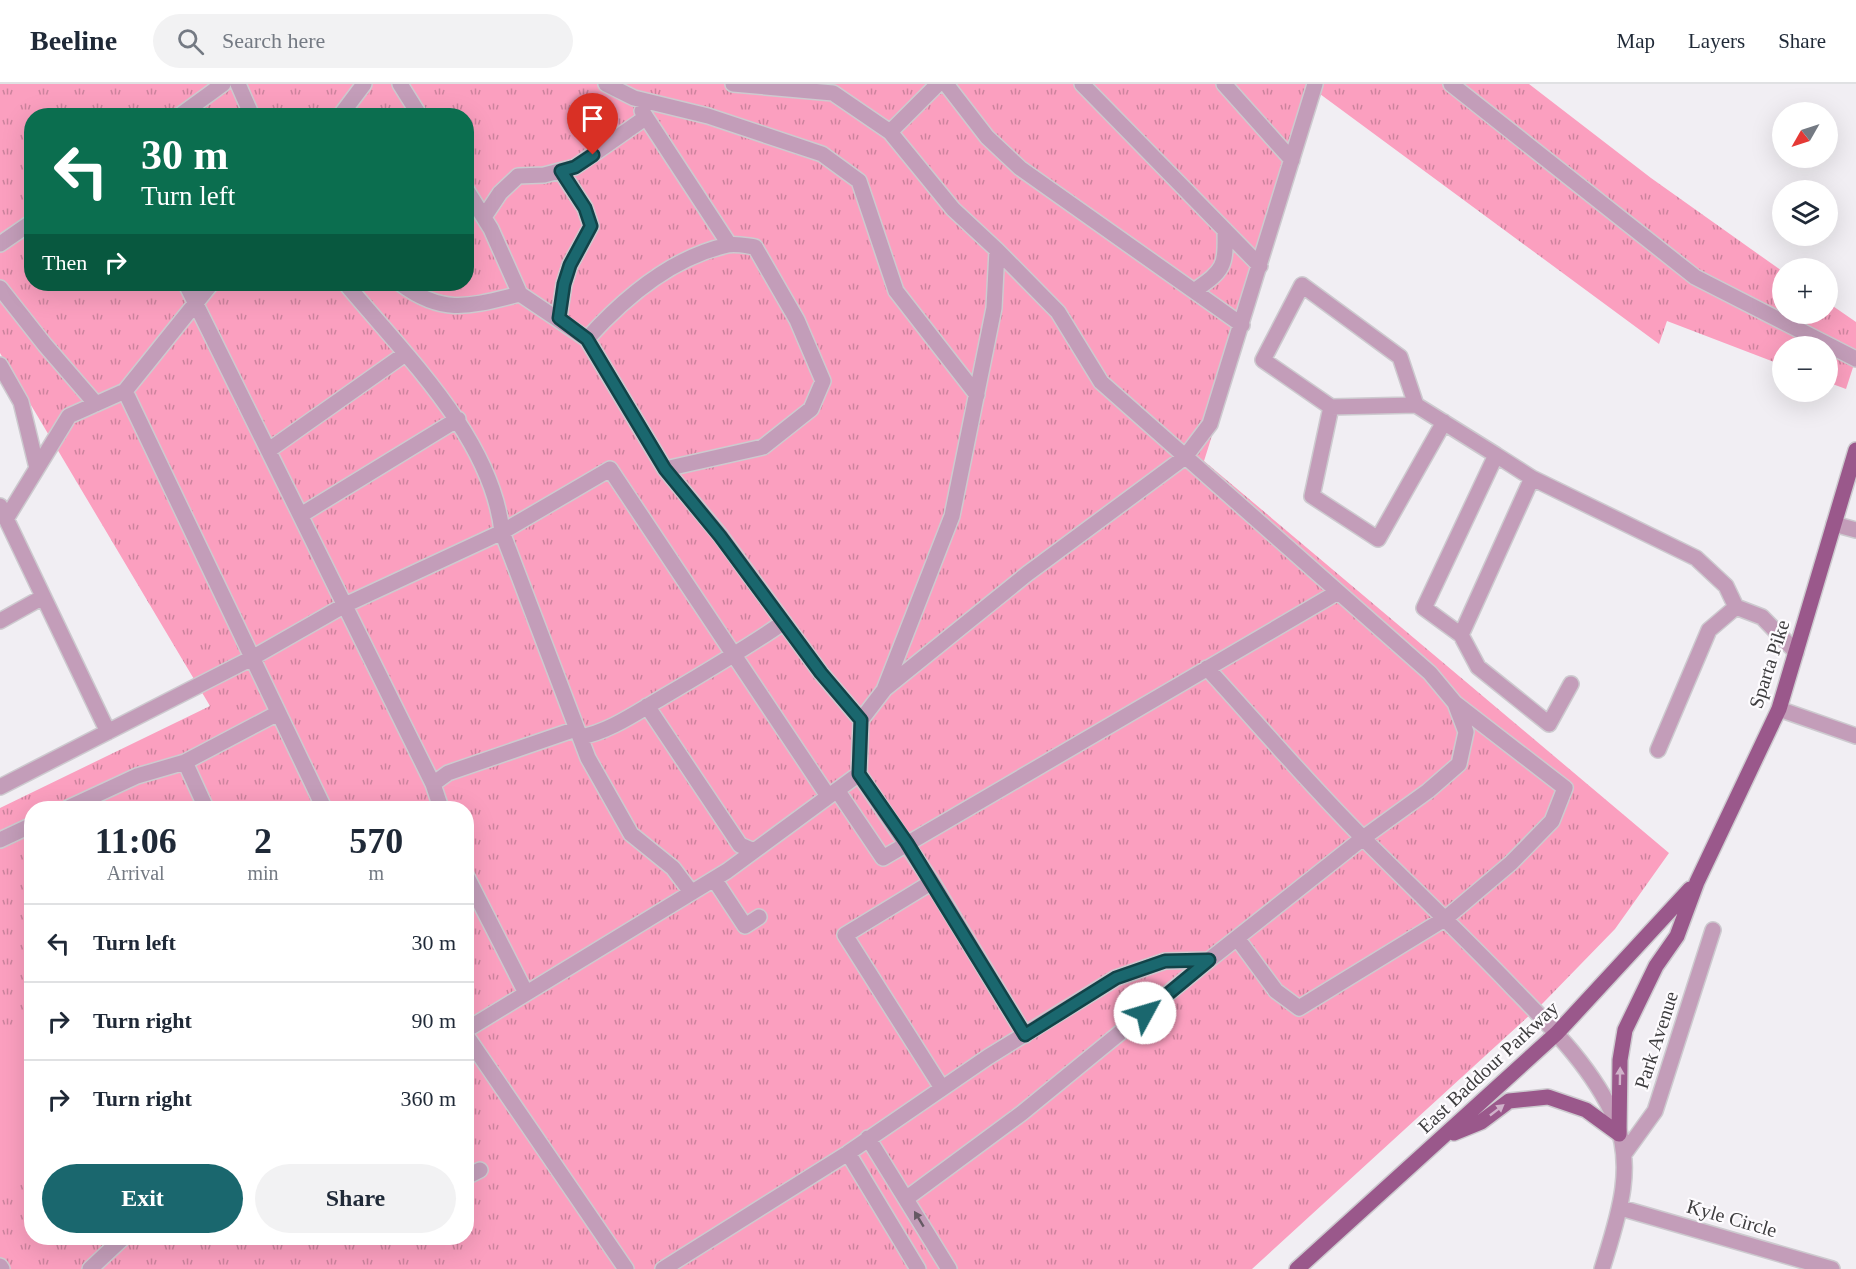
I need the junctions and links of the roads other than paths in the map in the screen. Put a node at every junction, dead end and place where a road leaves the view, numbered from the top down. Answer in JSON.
{"nodes":[{"id":1,"x":223,"y":84,"type":"edge"},
{"id":2,"x":238,"y":84,"type":"edge"},
{"id":3,"x":364,"y":84,"type":"edge"},
{"id":4,"x":400,"y":84,"type":"edge"},
{"id":5,"x":606,"y":84,"type":"edge"},
{"id":6,"x":733,"y":84,"type":"edge"},
{"id":7,"x":938,"y":84,"type":"edge"},
{"id":8,"x":946,"y":84,"type":"edge"},
{"id":9,"x":1082,"y":84,"type":"edge"},
{"id":10,"x":1224,"y":84,"type":"edge"},
{"id":11,"x":1451,"y":84,"type":"edge"},
{"id":12,"x":1311,"y":87,"type":"edge"},
{"id":13,"x":634,"y":98,"type":"junction"},
{"id":14,"x":190,"y":108,"type":"edge"},
{"id":15,"x":248,"y":108,"type":"edge"},
{"id":16,"x":346,"y":108,"type":"edge"},
{"id":17,"x":414,"y":108,"type":"edge"},
{"id":18,"x":645,"y":118,"type":"junction"},
{"id":19,"x":890,"y":132,"type":"junction"},
{"id":20,"x":1292,"y":160,"type":"junction"},
{"id":21,"x":561,"y":171,"type":"junction"},
{"id":22,"x":474,"y":201,"type":"edge"},
{"id":23,"x":484,"y":217,"type":"junction"},
{"id":24,"x":24,"y":228,"type":"edge"},
{"id":25,"x":1225,"y":230,"type":"junction"},
{"id":26,"x":0,"y":244,"type":"edge"},
{"id":27,"x":729,"y":244,"type":"junction"},
{"id":28,"x":997,"y":250,"type":"junction"},
{"id":29,"x":1260,"y":266,"type":"junction"},
{"id":30,"x":0,"y":288,"type":"edge"},
{"id":31,"x":190,"y":291,"type":"edge"},
{"id":32,"x":205,"y":291,"type":"edge"},
{"id":33,"x":352,"y":291,"type":"edge"},
{"id":34,"x":411,"y":291,"type":"edge"},
{"id":35,"x":1194,"y":291,"type":"junction"},
{"id":36,"x":520,"y":294,"type":"junction"},
{"id":37,"x":195,"y":302,"type":"junction"},
{"id":38,"x":559,"y":318,"type":"junction"},
{"id":39,"x":1242,"y":325,"type":"junction"},
{"id":40,"x":587,"y":339,"type":"junction"},
{"id":41,"x":405,"y":354,"type":"junction"},
{"id":42,"x":1856,"y":359,"type":"edge"},
{"id":43,"x":0,"y":365,"type":"edge"},
{"id":44,"x":125,"y":391,"type":"junction"},
{"id":45,"x":977,"y":395,"type":"junction"},
{"id":46,"x":96,"y":404,"type":"junction"},
{"id":47,"x":1416,"y":405,"type":"junction"},
{"id":48,"x":1331,"y":407,"type":"junction"},
{"id":49,"x":458,"y":419,"type":"junction"},
{"id":50,"x":1444,"y":422,"type":"junction"},
{"id":51,"x":269,"y":450,"type":"junction"},
{"id":52,"x":1856,"y":450,"type":"edge"},
{"id":53,"x":1496,"y":455,"type":"junction"},
{"id":54,"x":1185,"y":457,"type":"junction"},
{"id":55,"x":37,"y":468,"type":"junction"},
{"id":56,"x":665,"y":469,"type":"junction"},
{"id":57,"x":1532,"y":478,"type":"junction"},
{"id":58,"x":3,"y":513,"type":"edge"},
{"id":59,"x":301,"y":515,"type":"junction"},
{"id":60,"x":1834,"y":524,"type":"junction"},
{"id":61,"x":1856,"y":530,"type":"edge"},
{"id":62,"x":502,"y":532,"type":"junction"},
{"id":63,"x":1338,"y":592,"type":"junction"},
{"id":64,"x":43,"y":597,"type":"junction"},
{"id":65,"x":345,"y":605,"type":"junction"},
{"id":66,"x":1736,"y":607,"type":"junction"},
{"id":67,"x":0,"y":621,"type":"edge"},
{"id":68,"x":784,"y":622,"type":"junction"},
{"id":69,"x":1461,"y":635,"type":"junction"},
{"id":70,"x":1797,"y":651,"type":"junction"},
{"id":71,"x":734,"y":656,"type":"junction"},
{"id":72,"x":252,"y":658,"type":"junction"},
{"id":73,"x":1207,"y":668,"type":"junction"},
{"id":74,"x":1570,"y":684,"type":"dead end"},
{"id":75,"x":884,"y":690,"type":"junction"},
{"id":76,"x":1455,"y":703,"type":"junction"},
{"id":77,"x":647,"y":706,"type":"junction"},
{"id":78,"x":1779,"y":709,"type":"junction"},
{"id":79,"x":278,"y":713,"type":"junction"},
{"id":80,"x":861,"y":720,"type":"junction"},
{"id":81,"x":108,"y":732,"type":"junction"},
{"id":82,"x":578,"y":733,"type":"junction"},
{"id":83,"x":1856,"y":736,"type":"edge"},
{"id":84,"x":1658,"y":750,"type":"dead end"},
{"id":85,"x":185,"y":762,"type":"junction"},
{"id":86,"x":859,"y":774,"type":"junction"},
{"id":87,"x":433,"y":784,"type":"junction"},
{"id":88,"x":0,"y":787,"type":"edge"},
{"id":89,"x":832,"y":793,"type":"junction"},
{"id":90,"x":83,"y":801,"type":"edge"},
{"id":91,"x":203,"y":801,"type":"edge"},
{"id":92,"x":321,"y":801,"type":"edge"},
{"id":93,"x":439,"y":801,"type":"edge"},
{"id":94,"x":24,"y":829,"type":"edge"},
{"id":95,"x":1363,"y":838,"type":"junction"},
{"id":96,"x":0,"y":840,"type":"edge"},
{"id":97,"x":907,"y":843,"type":"junction"},
{"id":98,"x":754,"y":851,"type":"junction"},
{"id":99,"x":714,"y":879,"type":"junction"},
{"id":100,"x":932,"y":882,"type":"junction"},
{"id":101,"x":1696,"y":882,"type":"junction"},
{"id":102,"x":474,"y":891,"type":"edge"},
{"id":103,"x":691,"y":892,"type":"junction"},
{"id":104,"x":759,"y":917,"type":"dead end"},
{"id":105,"x":1446,"y":918,"type":"junction"},
{"id":106,"x":1713,"y":930,"type":"dead end"},
{"id":107,"x":1237,"y":938,"type":"junction"},
{"id":108,"x":1209,"y":960,"type":"junction"},
{"id":109,"x":526,"y":993,"type":"junction"},
{"id":110,"x":474,"y":1025,"type":"edge"},
{"id":111,"x":1557,"y":1034,"type":"junction"},
{"id":112,"x":1025,"y":1035,"type":"junction"},
{"id":113,"x":474,"y":1047,"type":"edge"},
{"id":114,"x":942,"y":1088,"type":"junction"},
{"id":115,"x":1619,"y":1134,"type":"junction"},
{"id":116,"x":1446,"y":1137,"type":"junction"},
{"id":117,"x":868,"y":1138,"type":"junction"},
{"id":118,"x":848,"y":1153,"type":"junction"},
{"id":119,"x":1624,"y":1154,"type":"junction"},
{"id":120,"x":907,"y":1198,"type":"junction"},
{"id":121,"x":1621,"y":1208,"type":"junction"},
{"id":122,"x":116,"y":1245,"type":"edge"},
{"id":123,"x":90,"y":1269,"type":"edge"},
{"id":124,"x":626,"y":1269,"type":"edge"},
{"id":125,"x":663,"y":1269,"type":"edge"},
{"id":126,"x":918,"y":1269,"type":"edge"},
{"id":127,"x":949,"y":1269,"type":"edge"},
{"id":128,"x":1297,"y":1269,"type":"edge"},
{"id":129,"x":1602,"y":1269,"type":"edge"},
{"id":130,"x":1832,"y":1269,"type":"edge"}],
"edges":[{"from":1,"to":14,"type":"street"},
{"from":2,"to":15,"type":"street"},
{"from":3,"to":16,"type":"street"},
{"from":4,"to":17,"type":"street"},
{"from":5,"to":13,"type":"street"},
{"from":6,"to":19,"type":"street"},
{"from":7,"to":19,"type":"street"},
{"from":8,"to":35,"type":"street"},
{"from":9,"to":25,"type":"street"},
{"from":10,"to":20,"type":"street"},
{"from":11,"to":42,"type":"street"},
{"from":12,"to":20,"type":"street"},
{"from":13,"to":18,"type":"street"},
{"from":13,"to":45,"type":"street"},
{"from":18,"to":21,"type":"street"},
{"from":18,"to":27,"type":"street"},
{"from":19,"to":28,"type":"street"},
{"from":20,"to":29,"type":"street"},
{"from":21,"to":23,"type":"street"},
{"from":21,"to":38,"type":"street"},
{"from":22,"to":23,"type":"street"},
{"from":23,"to":36,"type":"street"},
{"from":24,"to":26,"type":"street"},
{"from":25,"to":29,"type":"street"},
{"from":25,"to":35,"type":"street"},
{"from":27,"to":40,"type":"street"},
{"from":27,"to":56,"type":"street"},
{"from":28,"to":45,"type":"street"},
{"from":28,"to":54,"type":"street"},
{"from":29,"to":39,"type":"street"},
{"from":30,"to":46,"type":"street"},
{"from":31,"to":37,"type":"street"},
{"from":32,"to":37,"type":"street"},
{"from":33,"to":41,"type":"street"},
{"from":34,"to":36,"type":"street"},
{"from":35,"to":39,"type":"street"},
{"from":36,"to":38,"type":"street"},
{"from":37,"to":44,"type":"street"},
{"from":37,"to":51,"type":"street"},
{"from":38,"to":40,"type":"street"},
{"from":39,"to":54,"type":"street"},
{"from":40,"to":56,"type":"street"},
{"from":41,"to":49,"type":"street"},
{"from":41,"to":51,"type":"street"},
{"from":43,"to":55,"type":"street"},
{"from":44,"to":46,"type":"street"},
{"from":44,"to":72,"type":"street"},
{"from":45,"to":75,"type":"street"},
{"from":46,"to":55,"type":"street"},
{"from":47,"to":48,"type":"street"},
{"from":47,"to":48,"type":"street"},
{"from":47,"to":50,"type":"street"},
{"from":48,"to":50,"type":"street"},
{"from":49,"to":59,"type":"street"},
{"from":49,"to":62,"type":"street"},
{"from":50,"to":53,"type":"street"},
{"from":51,"to":59,"type":"street"},
{"from":52,"to":60,"type":"main road","name":"Sparta Pike"},
{"from":53,"to":57,"type":"street"},
{"from":53,"to":69,"type":"street"},
{"from":54,"to":63,"type":"street"},
{"from":54,"to":75,"type":"street"},
{"from":55,"to":58,"type":"street"},
{"from":56,"to":68,"type":"street"},
{"from":57,"to":66,"type":"street"},
{"from":57,"to":69,"type":"street"},
{"from":58,"to":64,"type":"street"},
{"from":59,"to":65,"type":"street"},
{"from":60,"to":61,"type":"street"},
{"from":60,"to":70,"type":"main road","name":"Sparta Pike"},
{"from":62,"to":65,"type":"street"},
{"from":62,"to":71,"type":"street"},
{"from":62,"to":82,"type":"street"},
{"from":63,"to":73,"type":"street"},
{"from":63,"to":76,"type":"street"},
{"from":64,"to":67,"type":"street"},
{"from":64,"to":81,"type":"street"},
{"from":65,"to":72,"type":"street"},
{"from":65,"to":87,"type":"street"},
{"from":66,"to":70,"type":"street"},
{"from":66,"to":84,"type":"street"},
{"from":68,"to":71,"type":"street"},
{"from":68,"to":80,"type":"street"},
{"from":69,"to":74,"type":"street"},
{"from":70,"to":78,"type":"main road","name":"Sparta Pike"},
{"from":71,"to":77,"type":"street"},
{"from":71,"to":89,"type":"street"},
{"from":72,"to":79,"type":"street"},
{"from":72,"to":81,"type":"street"},
{"from":73,"to":95,"type":"street","name":"Park Avenue"},
{"from":73,"to":97,"type":"street"},
{"from":75,"to":80,"type":"street"},
{"from":76,"to":95,"type":"street"},
{"from":76,"to":105,"type":"street"},
{"from":77,"to":82,"type":"street"},
{"from":77,"to":98,"type":"street"},
{"from":78,"to":83,"type":"street"},
{"from":78,"to":101,"type":"main road","name":"Sparta Pike"},
{"from":79,"to":85,"type":"street"},
{"from":79,"to":92,"type":"street"},
{"from":80,"to":86,"type":"street"},
{"from":81,"to":88,"type":"street"},
{"from":82,"to":87,"type":"street"},
{"from":82,"to":103,"type":"street"},
{"from":85,"to":90,"type":"street"},
{"from":85,"to":91,"type":"street"},
{"from":86,"to":89,"type":"street"},
{"from":86,"to":97,"type":"street"},
{"from":87,"to":93,"type":"street"},
{"from":89,"to":97,"type":"street"},
{"from":89,"to":98,"type":"street"},
{"from":94,"to":96,"type":"street"},
{"from":95,"to":105,"type":"street","name":"Park Avenue"},
{"from":95,"to":107,"type":"street"},
{"from":97,"to":100,"type":"street"},
{"from":98,"to":99,"type":"street"},
{"from":99,"to":103,"type":"street"},
{"from":99,"to":104,"type":"street"},
{"from":100,"to":112,"type":"street"},
{"from":100,"to":114,"type":"street"},
{"from":101,"to":111,"type":"main road","name":"East Baddour Parkway"},
{"from":115,"to":101,"type":"main road","one_way":true},
{"from":102,"to":109,"type":"street"},
{"from":103,"to":109,"type":"street"},
{"from":105,"to":107,"type":"street"},
{"from":105,"to":111,"type":"street","name":"Park Avenue"},
{"from":106,"to":119,"type":"street","name":"Park Avenue"},
{"from":107,"to":108,"type":"street"},
{"from":108,"to":112,"type":"street"},
{"from":108,"to":120,"type":"street"},
{"from":109,"to":110,"type":"street"},
{"from":111,"to":115,"type":"street","name":"Park Avenue"},
{"from":111,"to":116,"type":"main road","name":"East Baddour Parkway"},
{"from":112,"to":114,"type":"street"},
{"from":113,"to":124,"type":"street"},
{"from":114,"to":117,"type":"street"},
{"from":116,"to":115,"type":"main road","one_way":true},
{"from":115,"to":119,"type":"street","name":"Park Avenue"},
{"from":116,"to":128,"type":"main road","name":"East Baddour Parkway"},
{"from":117,"to":118,"type":"street"},
{"from":117,"to":120,"type":"street"},
{"from":118,"to":125,"type":"street"},
{"from":118,"to":126,"type":"street"},
{"from":119,"to":121,"type":"street","name":"Park Avenue"},
{"from":127,"to":120,"type":"street","one_way":true},
{"from":121,"to":129,"type":"street","name":"Park Avenue"},
{"from":121,"to":130,"type":"street","name":"Kyle Circle"},
{"from":122,"to":123,"type":"street"}]}
